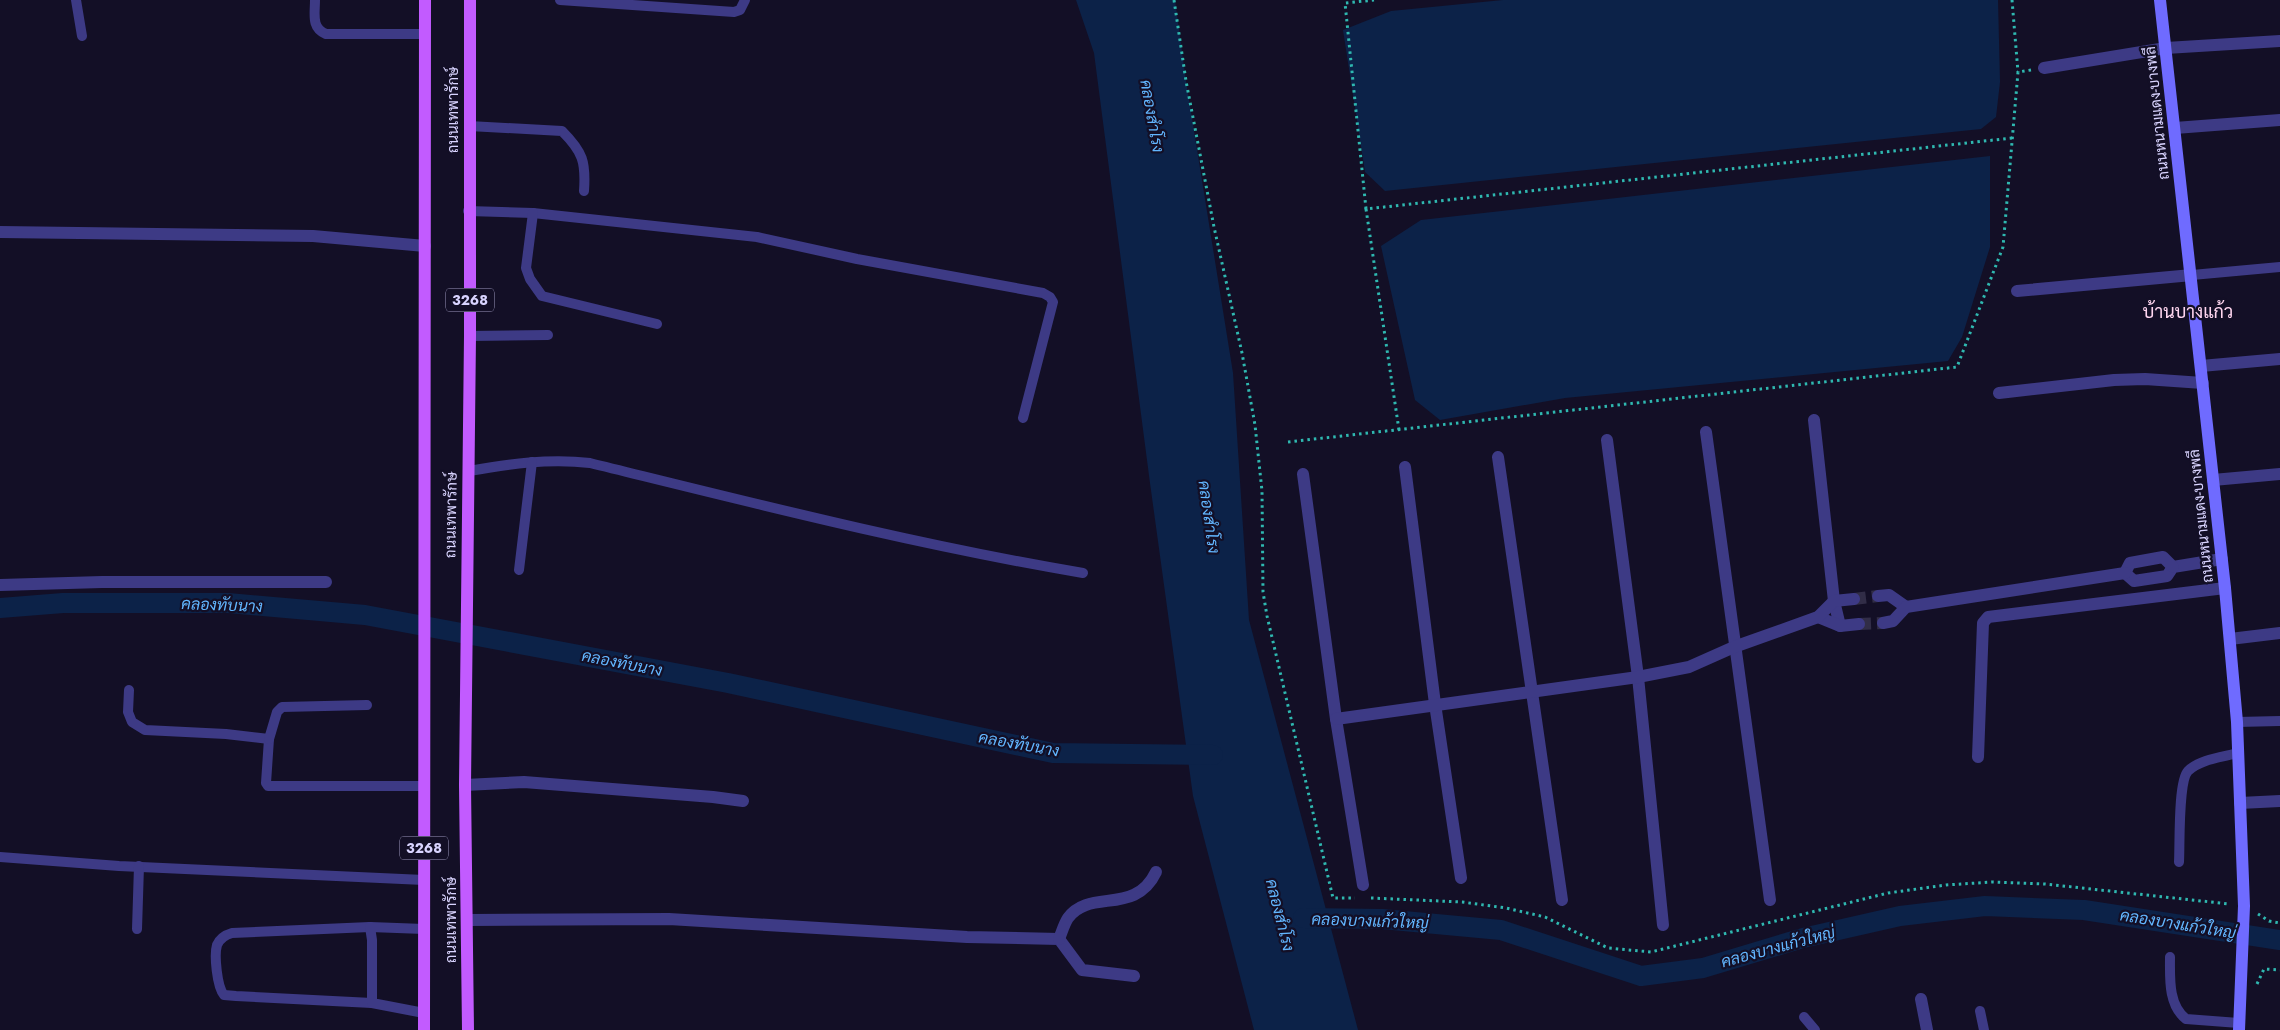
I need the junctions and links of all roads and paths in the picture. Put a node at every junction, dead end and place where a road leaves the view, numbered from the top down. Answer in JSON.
{"nodes":[{"id":1,"x":76,"y":0,"type":"edge"},
{"id":2,"x":315,"y":0,"type":"edge"},
{"id":3,"x":425,"y":0,"type":"edge"},
{"id":4,"x":470,"y":0,"type":"edge"},
{"id":5,"x":560,"y":0,"type":"edge"},
{"id":6,"x":745,"y":0,"type":"edge"},
{"id":7,"x":1374,"y":0,"type":"edge"},
{"id":8,"x":2012,"y":0,"type":"edge"},
{"id":9,"x":2160,"y":0,"type":"edge"},
{"id":10,"x":425,"y":34,"type":"junction"},
{"id":11,"x":82,"y":36,"type":"dead end"},
{"id":12,"x":2280,"y":41,"type":"edge"},
{"id":13,"x":2166,"y":48,"type":"junction"},
{"id":14,"x":2044,"y":68,"type":"joint"},
{"id":15,"x":2018,"y":72,"type":"junction"},
{"id":16,"x":2280,"y":120,"type":"edge"},
{"id":17,"x":469,"y":126,"type":"junction"},
{"id":18,"x":2174,"y":128,"type":"junction"},
{"id":19,"x":2012,"y":138,"type":"junction"},
{"id":20,"x":584,"y":191,"type":"dead end"},
{"id":21,"x":1366,"y":209,"type":"junction"},
{"id":22,"x":468,"y":211,"type":"junction"},
{"id":23,"x":533,"y":213,"type":"junction"},
{"id":24,"x":0,"y":232,"type":"edge"},
{"id":25,"x":425,"y":246,"type":"junction"},
{"id":26,"x":2280,"y":266,"type":"edge"},
{"id":27,"x":2192,"y":275,"type":"junction"},
{"id":28,"x":2017,"y":291,"type":"dead end"},
{"id":29,"x":657,"y":324,"type":"dead end"},
{"id":30,"x":548,"y":335,"type":"dead end"},
{"id":31,"x":470,"y":336,"type":"junction"},
{"id":32,"x":2280,"y":359,"type":"edge"},
{"id":33,"x":2201,"y":366,"type":"junction"},
{"id":34,"x":2203,"y":383,"type":"junction"},
{"id":35,"x":1998,"y":393,"type":"dead end"},
{"id":36,"x":1023,"y":418,"type":"dead end"},
{"id":37,"x":1814,"y":420,"type":"dead end"},
{"id":38,"x":1399,"y":430,"type":"junction"},
{"id":39,"x":1706,"y":432,"type":"dead end"},
{"id":40,"x":1607,"y":440,"type":"dead end"},
{"id":41,"x":1288,"y":442,"type":"dead end"},
{"id":42,"x":1498,"y":457,"type":"dead end"},
{"id":43,"x":532,"y":462,"type":"junction"},
{"id":44,"x":1404,"y":467,"type":"dead end"},
{"id":45,"x":469,"y":471,"type":"junction"},
{"id":46,"x":1303,"y":474,"type":"dead end"},
{"id":47,"x":2280,"y":474,"type":"edge"},
{"id":48,"x":2213,"y":480,"type":"junction"},
{"id":49,"x":2222,"y":559,"type":"junction"},
{"id":50,"x":2173,"y":567,"type":"junction"},
{"id":51,"x":519,"y":570,"type":"dead end"},
{"id":52,"x":1083,"y":573,"type":"dead end"},
{"id":53,"x":2125,"y":573,"type":"junction"},
{"id":54,"x":326,"y":582,"type":"dead end"},
{"id":55,"x":0,"y":585,"type":"edge"},
{"id":56,"x":2225,"y":588,"type":"junction"},
{"id":57,"x":1878,"y":596,"type":"tunnel mouth"},
{"id":58,"x":1854,"y":599,"type":"tunnel mouth"},
{"id":59,"x":1834,"y":601,"type":"junction"},
{"id":60,"x":1906,"y":607,"type":"junction"},
{"id":61,"x":1818,"y":617,"type":"junction"},
{"id":62,"x":1883,"y":623,"type":"tunnel mouth"},
{"id":63,"x":1859,"y":624,"type":"tunnel mouth"},
{"id":64,"x":1840,"y":626,"type":"junction"},
{"id":65,"x":2280,"y":633,"type":"edge"},
{"id":66,"x":2230,"y":639,"type":"junction"},
{"id":67,"x":1734,"y":647,"type":"junction"},
{"id":68,"x":1638,"y":677,"type":"junction"},
{"id":69,"x":129,"y":690,"type":"dead end"},
{"id":70,"x":1532,"y":692,"type":"junction"},
{"id":71,"x":1435,"y":704,"type":"junction"},
{"id":72,"x":367,"y":705,"type":"dead end"},
{"id":73,"x":1336,"y":719,"type":"junction"},
{"id":74,"x":2280,"y":720,"type":"edge"},
{"id":75,"x":2237,"y":722,"type":"junction"},
{"id":76,"x":269,"y":739,"type":"junction"},
{"id":77,"x":2238,"y":753,"type":"junction"},
{"id":78,"x":1978,"y":756,"type":"dead end"},
{"id":79,"x":465,"y":785,"type":"junction"},
{"id":80,"x":424,"y":786,"type":"junction"},
{"id":81,"x":744,"y":801,"type":"dead end"},
{"id":82,"x":2280,"y":801,"type":"edge"},
{"id":83,"x":2240,"y":803,"type":"junction"},
{"id":84,"x":0,"y":857,"type":"edge"},
{"id":85,"x":2179,"y":862,"type":"dead end"},
{"id":86,"x":139,"y":866,"type":"junction"},
{"id":87,"x":1156,"y":872,"type":"dead end"},
{"id":88,"x":1462,"y":878,"type":"dead end"},
{"id":89,"x":424,"y":880,"type":"junction"},
{"id":90,"x":1363,"y":885,"type":"dead end"},
{"id":91,"x":1562,"y":900,"type":"dead end"},
{"id":92,"x":1770,"y":900,"type":"dead end"},
{"id":93,"x":2244,"y":906,"type":"junction"},
{"id":94,"x":468,"y":920,"type":"junction"},
{"id":95,"x":2280,"y":924,"type":"edge"},
{"id":96,"x":1663,"y":925,"type":"dead end"},
{"id":97,"x":370,"y":926,"type":"junction"},
{"id":98,"x":137,"y":929,"type":"dead end"},
{"id":99,"x":424,"y":929,"type":"junction"},
{"id":100,"x":1059,"y":939,"type":"junction"},
{"id":101,"x":2170,"y":957,"type":"dead end"},
{"id":102,"x":2280,"y":970,"type":"edge"},
{"id":103,"x":1134,"y":976,"type":"dead end"},
{"id":104,"x":2240,"y":991,"type":"junction"},
{"id":105,"x":1921,"y":998,"type":"dead end"},
{"id":106,"x":372,"y":1003,"type":"junction"},
{"id":107,"x":1980,"y":1011,"type":"dead end"},
{"id":108,"x":424,"y":1013,"type":"junction"},
{"id":109,"x":1804,"y":1017,"type":"dead end"},
{"id":110,"x":2239,"y":1026,"type":"edge"},
{"id":111,"x":424,"y":1030,"type":"edge"},
{"id":112,"x":468,"y":1030,"type":"edge"},
{"id":113,"x":1815,"y":1030,"type":"edge"},
{"id":114,"x":1926,"y":1030,"type":"edge"},
{"id":115,"x":1984,"y":1030,"type":"edge"}],
"edges":[{"from":1,"to":11,"type":"lane"},
{"from":2,"to":10,"type":"lane"},
{"from":3,"to":10,"type":"main road","name":"ถนนเทพารักษ์","number":"3268"},
{"from":4,"to":17,"type":"main road","name":"ถนนเทพารักษ์","number":"3268"},
{"from":5,"to":6,"type":"lane"},
{"from":7,"to":21,"type":"path"},
{"from":8,"to":15,"type":"path"},
{"from":9,"to":13,"type":"main road","name":"ถนนหนามแดง-บางพลี"},
{"from":10,"to":25,"type":"main road","name":"ถนนเทพารักษ์","number":"3268"},
{"from":12,"to":13,"type":"street"},
{"from":13,"to":14,"type":"street"},
{"from":13,"to":18,"type":"main road","name":"ถนนหนามแดง-บางพลี"},
{"from":14,"to":15,"type":"path"},
{"from":15,"to":19,"type":"path"},
{"from":16,"to":18,"type":"street"},
{"from":17,"to":20,"type":"lane"},
{"from":17,"to":22,"type":"main road","name":"ถนนเทพารักษ์","number":"3268"},
{"from":18,"to":27,"type":"main road","name":"ถนนหนามแดง-บางพลี"},
{"from":19,"to":21,"type":"path"},
{"from":19,"to":38,"type":"path"},
{"from":21,"to":38,"type":"path"},
{"from":22,"to":23,"type":"lane"},
{"from":22,"to":31,"type":"main road","name":"ถนนเทพารักษ์","number":"3268"},
{"from":23,"to":29,"type":"lane"},
{"from":23,"to":36,"type":"lane"},
{"from":24,"to":25,"type":"street"},
{"from":25,"to":80,"type":"main road","name":"ถนนเทพารักษ์","number":"3268"},
{"from":26,"to":27,"type":"lane"},
{"from":27,"to":28,"type":"street"},
{"from":27,"to":33,"type":"main road","name":"ถนนหนามแดง-บางพลี"},
{"from":30,"to":31,"type":"lane"},
{"from":31,"to":45,"type":"main road","name":"ถนนเทพารักษ์","number":"3268"},
{"from":32,"to":33,"type":"street"},
{"from":33,"to":34,"type":"main road","name":"ถนนหนามแดง-บางพลี"},
{"from":34,"to":35,"type":"street"},
{"from":34,"to":48,"type":"main road","name":"ถนนหนามแดง-บางพลี"},
{"from":37,"to":59,"type":"street"},
{"from":38,"to":41,"type":"path"},
{"from":39,"to":67,"type":"street"},
{"from":40,"to":68,"type":"street"},
{"from":42,"to":70,"type":"street"},
{"from":43,"to":45,"type":"lane"},
{"from":43,"to":51,"type":"lane"},
{"from":43,"to":52,"type":"lane"},
{"from":44,"to":71,"type":"street"},
{"from":45,"to":79,"type":"main road","name":"ถนนเทพารักษ์","number":"3268"},
{"from":46,"to":73,"type":"street"},
{"from":47,"to":48,"type":"street"},
{"from":48,"to":49,"type":"main road","name":"ถนนหนามแดง-บางพลี"},
{"from":49,"to":50,"type":"street"},
{"from":49,"to":56,"type":"main road","name":"ถนนหนามแดง-บางพลี"},
{"from":50,"to":53,"type":"street"},
{"from":50,"to":53,"type":"street"},
{"from":53,"to":60,"type":"street"},
{"from":54,"to":55,"type":"street"},
{"from":56,"to":66,"type":"main road","name":"ถนนหนามแดง-บางพลี"},
{"from":56,"to":78,"type":"street"},
{"from":57,"to":60,"type":"street"},
{"from":58,"to":59,"type":"street"},
{"from":59,"to":61,"type":"street"},
{"from":59,"to":64,"type":"street"},
{"from":60,"to":62,"type":"street"},
{"from":61,"to":64,"type":"street"},
{"from":61,"to":67,"type":"street"},
{"from":63,"to":64,"type":"street"},
{"from":65,"to":66,"type":"street"},
{"from":66,"to":75,"type":"main road","name":"ถนนหนามแดง-บางพลี"},
{"from":67,"to":68,"type":"street"},
{"from":67,"to":92,"type":"street"},
{"from":68,"to":70,"type":"street"},
{"from":68,"to":96,"type":"street"},
{"from":69,"to":76,"type":"lane"},
{"from":70,"to":71,"type":"street"},
{"from":70,"to":91,"type":"street"},
{"from":71,"to":73,"type":"street"},
{"from":71,"to":88,"type":"street"},
{"from":72,"to":76,"type":"lane"},
{"from":73,"to":90,"type":"street"},
{"from":74,"to":75,"type":"lane"},
{"from":75,"to":77,"type":"main road","name":"ถนนหนามแดง-บางพลี"},
{"from":76,"to":80,"type":"lane"},
{"from":77,"to":83,"type":"main road","name":"ถนนหนามแดง-บางพลี"},
{"from":77,"to":85,"type":"lane"},
{"from":79,"to":81,"type":"street"},
{"from":79,"to":94,"type":"main road","name":"ถนนเทพารักษ์","number":"3268"},
{"from":80,"to":89,"type":"main road","name":"ถนนเทพารักษ์","number":"3268"},
{"from":82,"to":83,"type":"street"},
{"from":83,"to":93,"type":"main road","name":"ถนนหนามแดง-บางพลี"},
{"from":84,"to":86,"type":"lane"},
{"from":86,"to":89,"type":"lane"},
{"from":86,"to":98,"type":"lane"},
{"from":87,"to":100,"type":"street"},
{"from":89,"to":99,"type":"main road","name":"ถนนเทพารักษ์","number":"3268"},
{"from":93,"to":95,"type":"path"},
{"from":93,"to":104,"type":"main road","name":"ถนนหนามแดง-บางพลี"},
{"from":94,"to":100,"type":"street"},
{"from":94,"to":112,"type":"main road","name":"ถนนเทพารักษ์","number":"3268"},
{"from":97,"to":99,"type":"lane"},
{"from":97,"to":106,"type":"lane"},
{"from":97,"to":106,"type":"lane"},
{"from":99,"to":108,"type":"main road","name":"ถนนเทพารักษ์","number":"3268"},
{"from":100,"to":103,"type":"street"},
{"from":101,"to":110,"type":"lane"},
{"from":102,"to":104,"type":"path"},
{"from":104,"to":110,"type":"main road","name":"ถนนหนามแดง-บางพลี"},
{"from":105,"to":114,"type":"street"},
{"from":106,"to":108,"type":"lane"},
{"from":107,"to":115,"type":"lane"},
{"from":108,"to":111,"type":"main road","name":"ถนนเทพารักษ์","number":"3268"},
{"from":109,"to":113,"type":"lane"}]}
